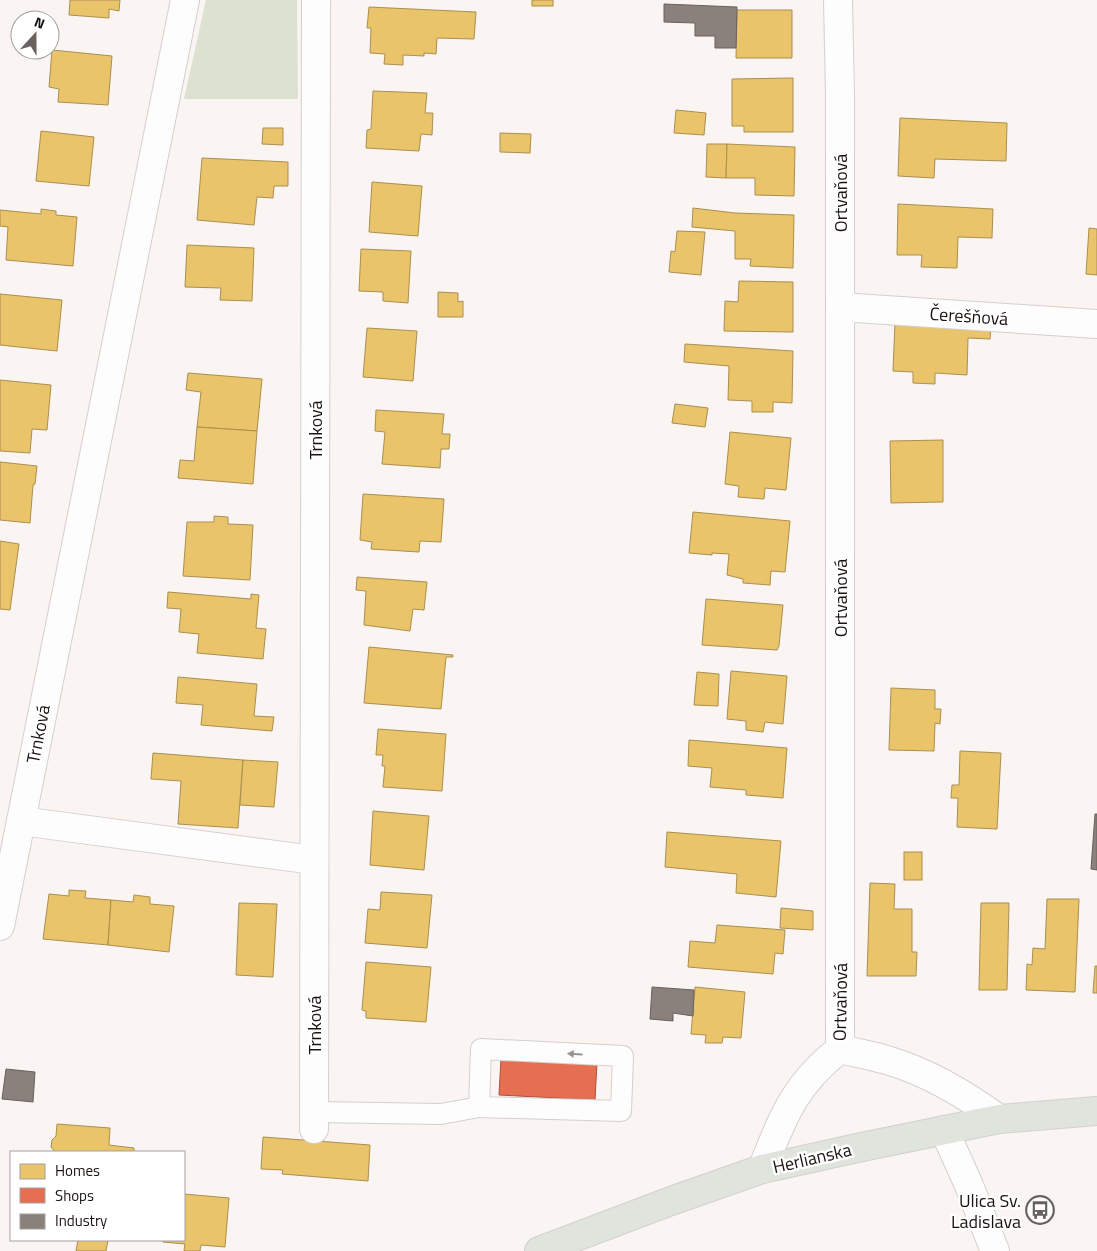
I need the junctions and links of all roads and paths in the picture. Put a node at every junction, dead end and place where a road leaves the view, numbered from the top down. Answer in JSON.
{"nodes":[{"id":1,"x":185,"y":0,"type":"edge"},
{"id":2,"x":316,"y":0,"type":"edge"},
{"id":3,"x":838,"y":0,"type":"edge"},
{"id":4,"x":840,"y":307,"type":"junction"},
{"id":5,"x":1097,"y":324,"type":"edge"},
{"id":6,"x":21,"y":821,"type":"junction"},
{"id":7,"x":314,"y":860,"type":"junction"},
{"id":8,"x":0,"y":926,"type":"edge"},
{"id":9,"x":840,"y":1049,"type":"junction"},
{"id":10,"x":479,"y":1107,"type":"junction"},
{"id":11,"x":1097,"y":1111,"type":"edge"},
{"id":12,"x":1000,"y":1119,"type":"junction"},
{"id":13,"x":314,"y":1121,"type":"joint"},
{"id":14,"x":944,"y":1130,"type":"junction"},
{"id":15,"x":762,"y":1169,"type":"junction"},
{"id":16,"x":539,"y":1251,"type":"edge"},
{"id":17,"x":995,"y":1251,"type":"edge"}],
"edges":[{"from":1,"to":6,"type":"street","name":"Trnková"},
{"from":2,"to":7,"type":"street","name":"Trnková"},
{"from":3,"to":4,"type":"street","name":"Ortvaňová"},
{"from":4,"to":5,"type":"street","name":"Čerešňová"},
{"from":4,"to":9,"type":"street","name":"Ortvaňová"},
{"from":6,"to":7,"type":"street"},
{"from":6,"to":8,"type":"street","name":"Trnková"},
{"from":7,"to":13,"type":"street","name":"Trnková"},
{"from":9,"to":12,"type":"street"},
{"from":9,"to":15,"type":"street","name":"Ortvaňová"},
{"from":10,"to":10,"type":"lane","one_way":true},
{"from":10,"to":13,"type":"lane"},
{"from":11,"to":12,"type":"main road","name":"Herlianska"},
{"from":12,"to":14,"type":"main road","name":"Herlianska"},
{"from":14,"to":15,"type":"main road","name":"Herlianska"},
{"from":14,"to":17,"type":"street"},
{"from":15,"to":16,"type":"main road","name":"Herlianska"}]}
